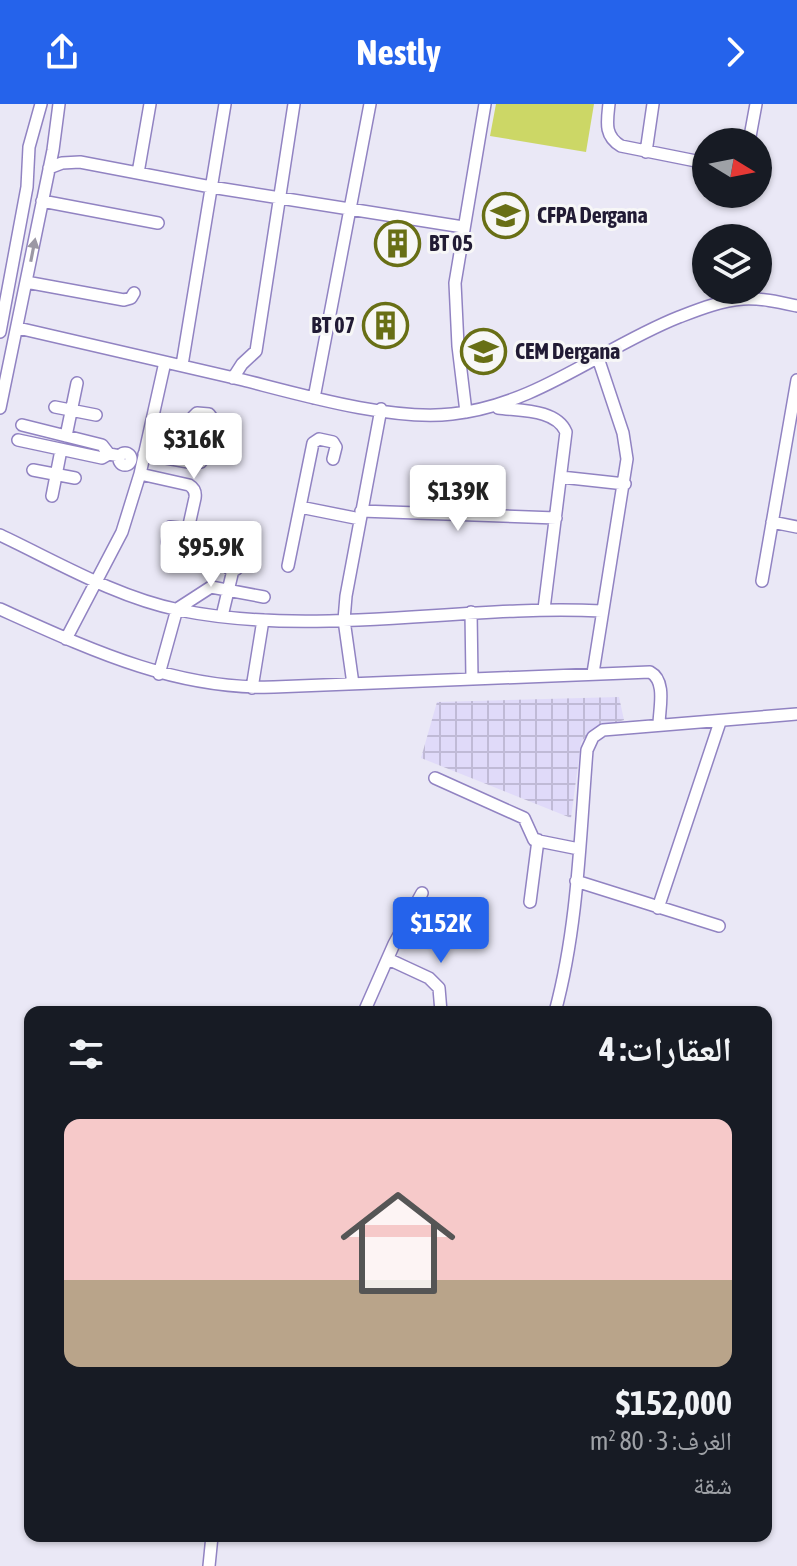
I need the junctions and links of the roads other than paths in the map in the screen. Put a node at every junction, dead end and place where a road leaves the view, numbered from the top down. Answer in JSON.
{"nodes":[{"id":1,"x":41,"y":104,"type":"edge"},
{"id":2,"x":59,"y":104,"type":"edge"},
{"id":3,"x":150,"y":104,"type":"edge"},
{"id":4,"x":225,"y":104,"type":"edge"},
{"id":5,"x":294,"y":104,"type":"edge"},
{"id":6,"x":370,"y":104,"type":"edge"},
{"id":7,"x":485,"y":104,"type":"edge"},
{"id":8,"x":609,"y":104,"type":"edge"},
{"id":9,"x":653,"y":104,"type":"edge"},
{"id":10,"x":756,"y":104,"type":"edge"},
{"id":11,"x":752,"y":128,"type":"edge"},
{"id":12,"x":31,"y":140,"type":"junction"},
{"id":13,"x":54,"y":143,"type":"junction"},
{"id":14,"x":646,"y":152,"type":"junction"},
{"id":15,"x":692,"y":160,"type":"edge"},
{"id":16,"x":27,"y":161,"type":"junction"},
{"id":17,"x":49,"y":166,"type":"junction"},
{"id":18,"x":138,"y":173,"type":"junction"},
{"id":19,"x":211,"y":187,"type":"junction"},
{"id":20,"x":280,"y":198,"type":"junction"},
{"id":21,"x":42,"y":201,"type":"junction"},
{"id":22,"x":349,"y":210,"type":"junction"},
{"id":23,"x":158,"y":223,"type":"dead end"},
{"id":24,"x":463,"y":227,"type":"junction"},
{"id":25,"x":26,"y":282,"type":"junction"},
{"id":26,"x":134,"y":293,"type":"dead end"},
{"id":27,"x":797,"y":306,"type":"edge"},
{"id":28,"x":18,"y":328,"type":"junction"},
{"id":29,"x":0,"y":332,"type":"edge"},
{"id":30,"x":598,"y":358,"type":"junction"},
{"id":31,"x":165,"y":362,"type":"junction"},
{"id":32,"x":182,"y":365,"type":"junction"},
{"id":33,"x":233,"y":378,"type":"junction"},
{"id":34,"x":797,"y":380,"type":"edge"},
{"id":35,"x":77,"y":383,"type":"dead end"},
{"id":36,"x":314,"y":398,"type":"junction"},
{"id":37,"x":55,"y":407,"type":"dead end"},
{"id":38,"x":495,"y":407,"type":"junction"},
{"id":39,"x":0,"y":408,"type":"edge"},
{"id":40,"x":381,"y":409,"type":"junction"},
{"id":41,"x":71,"y":411,"type":"junction"},
{"id":42,"x":466,"y":412,"type":"junction"},
{"id":43,"x":96,"y":415,"type":"dead end"},
{"id":44,"x":22,"y":425,"type":"dead end"},
{"id":45,"x":66,"y":436,"type":"junction"},
{"id":46,"x":18,"y":440,"type":"dead end"},
{"id":47,"x":208,"y":441,"type":"dead end"},
{"id":48,"x":61,"y":450,"type":"junction"},
{"id":49,"x":333,"y":459,"type":"dead end"},
{"id":50,"x":131,"y":460,"type":"junction"},
{"id":51,"x":33,"y":470,"type":"dead end"},
{"id":52,"x":56,"y":475,"type":"junction"},
{"id":53,"x":561,"y":477,"type":"junction"},
{"id":54,"x":75,"y":478,"type":"dead end"},
{"id":55,"x":625,"y":484,"type":"junction"},
{"id":56,"x":52,"y":496,"type":"dead end"},
{"id":57,"x":300,"y":507,"type":"junction"},
{"id":58,"x":360,"y":515,"type":"junction"},
{"id":59,"x":556,"y":518,"type":"junction"},
{"id":60,"x":772,"y":522,"type":"junction"},
{"id":61,"x":797,"y":527,"type":"edge"},
{"id":62,"x":188,"y":529,"type":"dead end"},
{"id":63,"x":0,"y":535,"type":"edge"},
{"id":64,"x":288,"y":566,"type":"dead end"},
{"id":65,"x":233,"y":570,"type":"dead end"},
{"id":66,"x":98,"y":581,"type":"junction"},
{"id":67,"x":762,"y":581,"type":"dead end"},
{"id":68,"x":228,"y":590,"type":"junction"},
{"id":69,"x":264,"y":597,"type":"dead end"},
{"id":70,"x":0,"y":609,"type":"edge"},
{"id":71,"x":177,"y":609,"type":"junction"},
{"id":72,"x":544,"y":609,"type":"junction"},
{"id":73,"x":602,"y":611,"type":"junction"},
{"id":74,"x":471,"y":612,"type":"junction"},
{"id":75,"x":222,"y":616,"type":"junction"},
{"id":76,"x":263,"y":620,"type":"junction"},
{"id":77,"x":344,"y":620,"type":"junction"},
{"id":78,"x":66,"y":639,"type":"junction"},
{"id":79,"x":593,"y":673,"type":"junction"},
{"id":80,"x":159,"y":674,"type":"junction"},
{"id":81,"x":472,"y":679,"type":"junction"},
{"id":82,"x":353,"y":684,"type":"junction"},
{"id":83,"x":252,"y":688,"type":"junction"},
{"id":84,"x":797,"y":714,"type":"edge"},
{"id":85,"x":720,"y":722,"type":"junction"},
{"id":86,"x":659,"y":725,"type":"junction"},
{"id":87,"x":435,"y":778,"type":"dead end"},
{"id":88,"x":538,"y":840,"type":"junction"},
{"id":89,"x":579,"y":849,"type":"junction"},
{"id":90,"x":576,"y":881,"type":"junction"},
{"id":91,"x":422,"y":893,"type":"dead end"},
{"id":92,"x":530,"y":902,"type":"dead end"},
{"id":93,"x":658,"y":908,"type":"junction"},
{"id":94,"x":719,"y":926,"type":"dead end"},
{"id":95,"x":388,"y":959,"type":"junction"},
{"id":96,"x":367,"y":1006,"type":"edge"},
{"id":97,"x":440,"y":1006,"type":"edge"},
{"id":98,"x":557,"y":1006,"type":"edge"},
{"id":99,"x":211,"y":1542,"type":"edge"},
{"id":100,"x":209,"y":1566,"type":"edge"}],
"edges":[{"from":1,"to":12,"type":"street"},
{"from":2,"to":13,"type":"street"},
{"from":3,"to":18,"type":"street"},
{"from":4,"to":19,"type":"street"},
{"from":5,"to":20,"type":"street"},
{"from":6,"to":22,"type":"street"},
{"from":7,"to":24,"type":"street"},
{"from":8,"to":14,"type":"street"},
{"from":9,"to":14,"type":"street"},
{"from":10,"to":11,"type":"street"},
{"from":12,"to":13,"type":"street"},
{"from":12,"to":16,"type":"street"},
{"from":13,"to":17,"type":"street"},
{"from":14,"to":15,"type":"street"},
{"from":16,"to":17,"type":"street"},
{"from":16,"to":29,"type":"street"},
{"from":17,"to":18,"type":"street"},
{"from":17,"to":21,"type":"street"},
{"from":18,"to":19,"type":"street"},
{"from":19,"to":20,"type":"street"},
{"from":19,"to":32,"type":"street"},
{"from":20,"to":22,"type":"street"},
{"from":20,"to":33,"type":"street"},
{"from":21,"to":23,"type":"street"},
{"from":25,"to":21,"type":"street","one_way":true},
{"from":22,"to":24,"type":"street"},
{"from":22,"to":36,"type":"street"},
{"from":24,"to":42,"type":"street"},
{"from":25,"to":26,"type":"street"},
{"from":25,"to":28,"type":"street"},
{"from":27,"to":30,"type":"street"},
{"from":28,"to":31,"type":"street"},
{"from":28,"to":39,"type":"street"},
{"from":30,"to":38,"type":"street"},
{"from":30,"to":55,"type":"street"},
{"from":31,"to":32,"type":"street"},
{"from":31,"to":50,"type":"street"},
{"from":32,"to":33,"type":"street"},
{"from":33,"to":36,"type":"street"},
{"from":34,"to":60,"type":"street"},
{"from":35,"to":41,"type":"street"},
{"from":36,"to":40,"type":"street"},
{"from":37,"to":41,"type":"street"},
{"from":38,"to":42,"type":"street"},
{"from":38,"to":53,"type":"street"},
{"from":40,"to":42,"type":"street"},
{"from":40,"to":58,"type":"street"},
{"from":41,"to":43,"type":"street"},
{"from":41,"to":45,"type":"street"},
{"from":44,"to":45,"type":"street"},
{"from":45,"to":50,"type":"street"},
{"from":46,"to":48,"type":"street"},
{"from":47,"to":50,"type":"street"},
{"from":48,"to":50,"type":"street"},
{"from":48,"to":52,"type":"street"},
{"from":49,"to":57,"type":"street"},
{"from":50,"to":62,"type":"street"},
{"from":50,"to":66,"type":"street"},
{"from":51,"to":52,"type":"street"},
{"from":52,"to":54,"type":"street"},
{"from":52,"to":56,"type":"street"},
{"from":53,"to":55,"type":"street"},
{"from":53,"to":59,"type":"street"},
{"from":55,"to":73,"type":"street"},
{"from":57,"to":58,"type":"street"},
{"from":57,"to":64,"type":"street"},
{"from":58,"to":59,"type":"street"},
{"from":58,"to":77,"type":"street"},
{"from":59,"to":72,"type":"street"},
{"from":60,"to":61,"type":"street"},
{"from":60,"to":67,"type":"street"},
{"from":63,"to":66,"type":"street"},
{"from":65,"to":68,"type":"street"},
{"from":66,"to":71,"type":"street"},
{"from":66,"to":78,"type":"street"},
{"from":68,"to":69,"type":"street"},
{"from":68,"to":71,"type":"street"},
{"from":68,"to":75,"type":"street"},
{"from":70,"to":78,"type":"street"},
{"from":71,"to":75,"type":"street"},
{"from":71,"to":80,"type":"street"},
{"from":72,"to":73,"type":"street"},
{"from":72,"to":74,"type":"street"},
{"from":73,"to":79,"type":"street"},
{"from":74,"to":77,"type":"street"},
{"from":74,"to":81,"type":"street"},
{"from":75,"to":76,"type":"street"},
{"from":76,"to":77,"type":"street"},
{"from":76,"to":83,"type":"street"},
{"from":77,"to":82,"type":"street"},
{"from":78,"to":80,"type":"street"},
{"from":79,"to":81,"type":"street"},
{"from":79,"to":86,"type":"street"},
{"from":80,"to":83,"type":"street"},
{"from":81,"to":82,"type":"street"},
{"from":82,"to":83,"type":"street"},
{"from":84,"to":85,"type":"street"},
{"from":85,"to":86,"type":"street"},
{"from":85,"to":93,"type":"street"},
{"from":86,"to":89,"type":"street"},
{"from":87,"to":88,"type":"street"},
{"from":88,"to":89,"type":"street"},
{"from":88,"to":92,"type":"street"},
{"from":89,"to":90,"type":"street"},
{"from":90,"to":93,"type":"street"},
{"from":90,"to":98,"type":"street"},
{"from":91,"to":95,"type":"street"},
{"from":93,"to":94,"type":"street"},
{"from":95,"to":96,"type":"street"},
{"from":95,"to":97,"type":"street"},
{"from":99,"to":100,"type":"street"}]}
